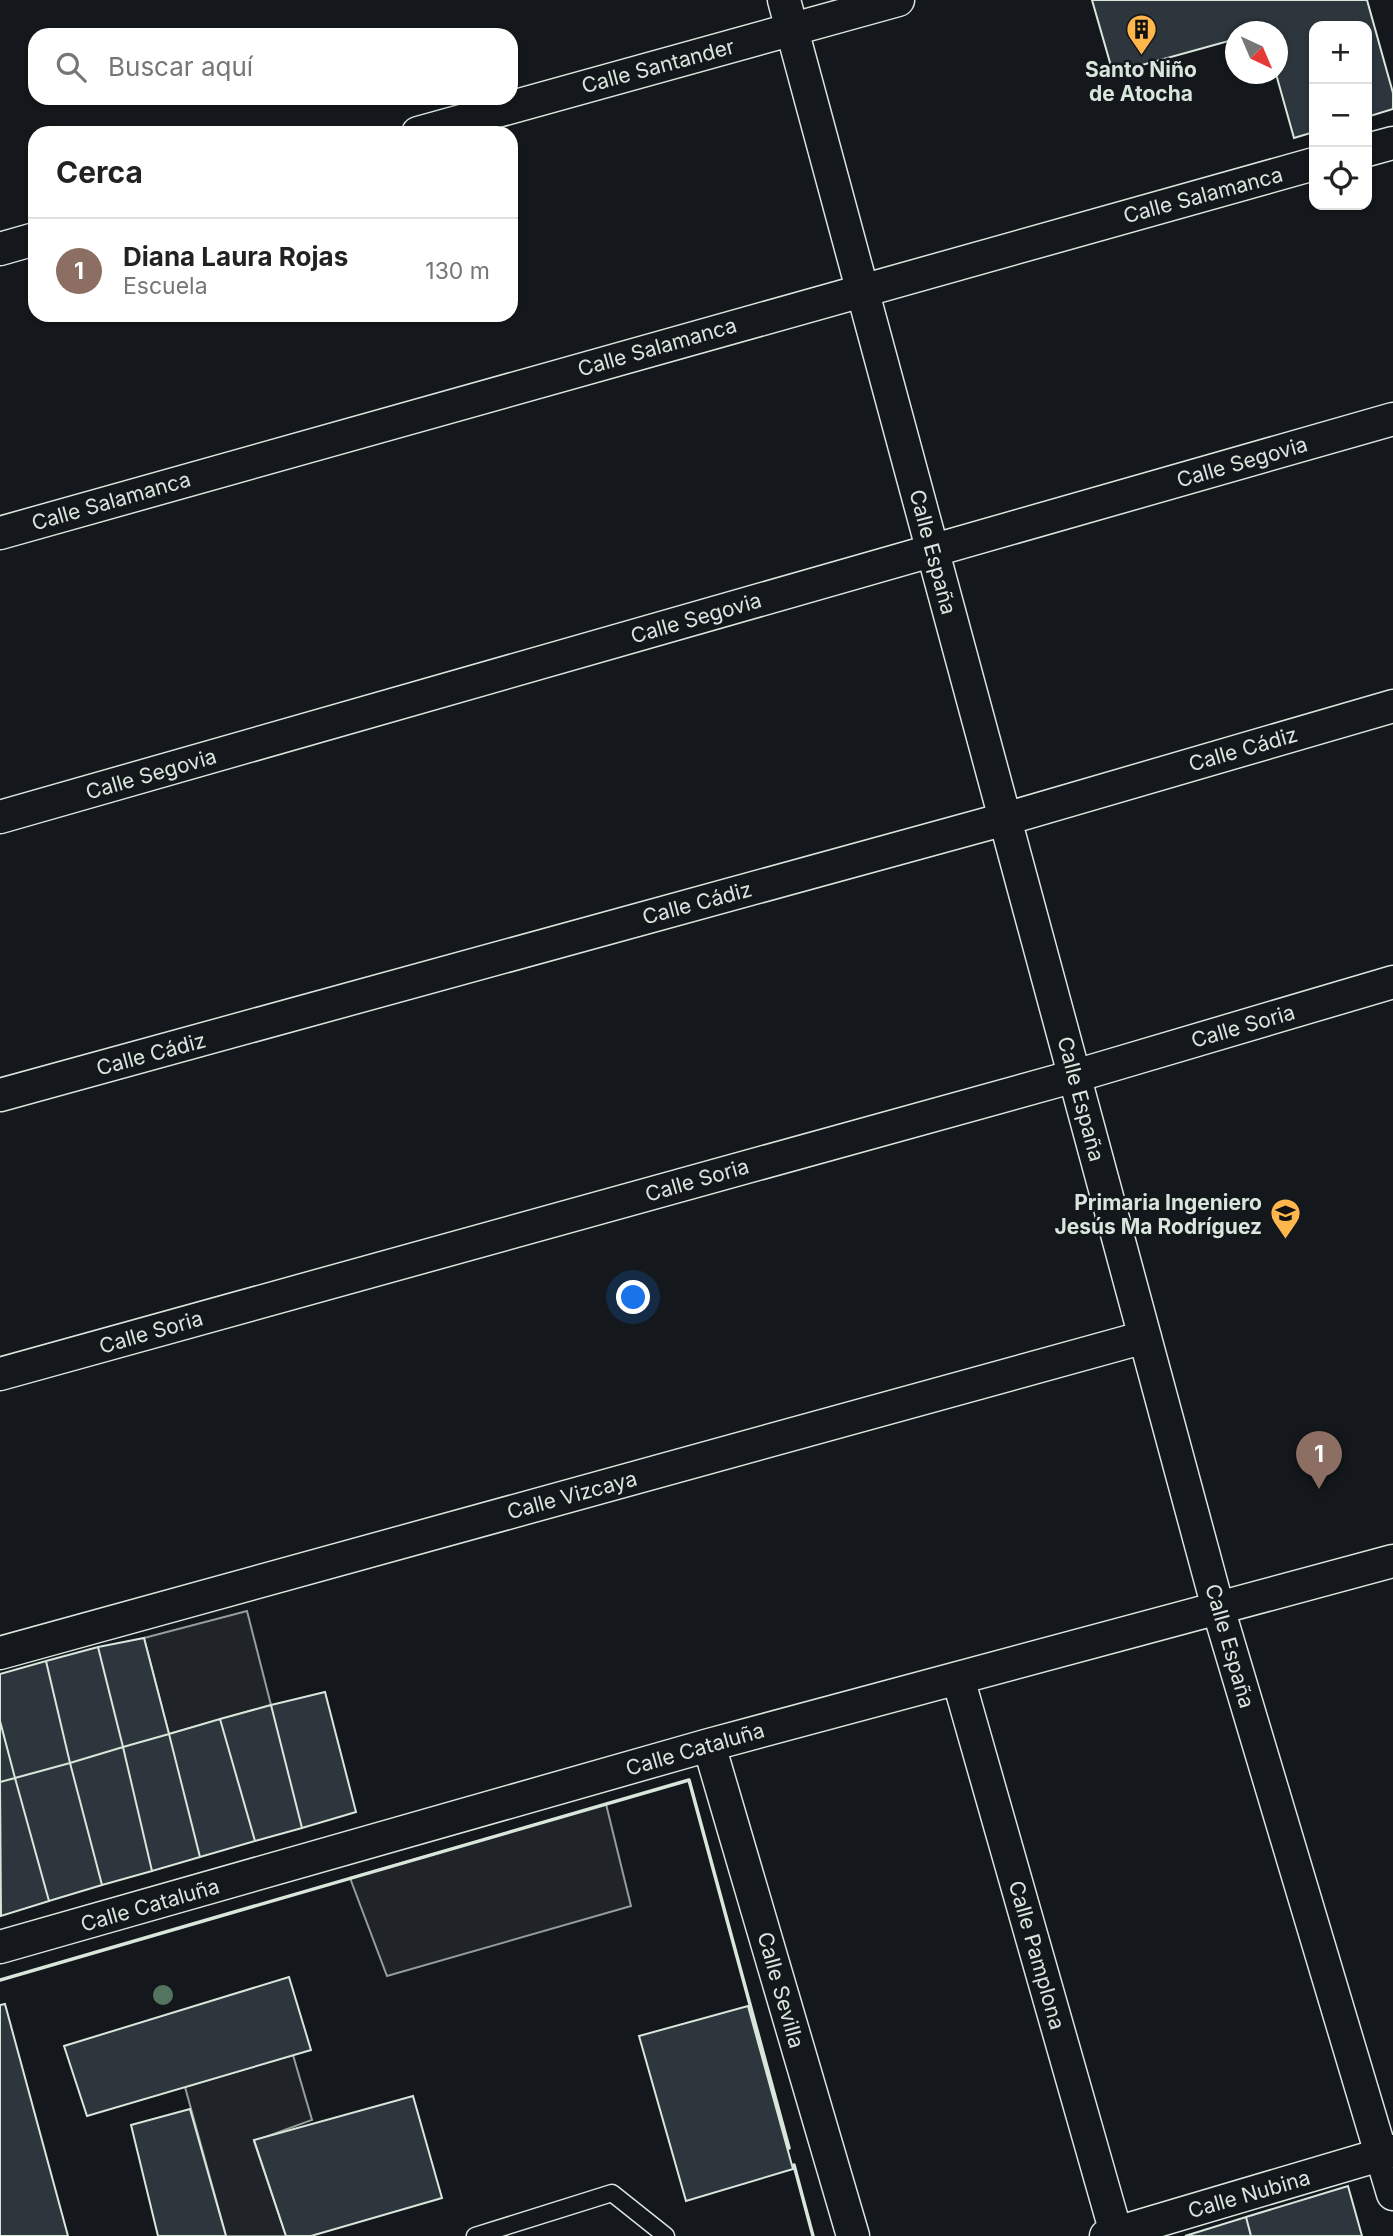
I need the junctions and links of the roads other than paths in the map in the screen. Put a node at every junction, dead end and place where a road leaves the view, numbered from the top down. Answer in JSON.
{"nodes":[{"id":1,"x":898,"y":0,"type":"edge"},
{"id":2,"x":788,"y":15,"type":"edge"},
{"id":3,"x":518,"y":101,"type":"edge"},
{"id":4,"x":506,"y":105,"type":"edge"},
{"id":5,"x":440,"y":126,"type":"edge"},
{"id":6,"x":1393,"y":142,"type":"edge"},
{"id":7,"x":1372,"y":148,"type":"edge"},
{"id":8,"x":1309,"y":165,"type":"edge"},
{"id":9,"x":28,"y":241,"type":"edge"},
{"id":10,"x":0,"y":249,"type":"edge"},
{"id":11,"x":862,"y":289,"type":"junction"},
{"id":12,"x":1393,"y":418,"type":"edge"},
{"id":13,"x":0,"y":533,"type":"edge"},
{"id":14,"x":933,"y":550,"type":"junction"},
{"id":15,"x":1393,"y":706,"type":"edge"},
{"id":16,"x":0,"y":817,"type":"edge"},
{"id":17,"x":1005,"y":819,"type":"junction"},
{"id":18,"x":1393,"y":982,"type":"edge"},
{"id":19,"x":1075,"y":1076,"type":"junction"},
{"id":20,"x":0,"y":1095,"type":"edge"},
{"id":21,"x":1145,"y":1337,"type":"junction"},
{"id":22,"x":0,"y":1374,"type":"edge"},
{"id":23,"x":1393,"y":1560,"type":"edge"},
{"id":24,"x":1218,"y":1608,"type":"junction"},
{"id":25,"x":0,"y":1653,"type":"edge"},
{"id":26,"x":958,"y":1678,"type":"junction"},
{"id":27,"x":709,"y":1745,"type":"junction"},
{"id":28,"x":0,"y":1947,"type":"edge"},
{"id":29,"x":1388,"y":2153,"type":"edge"},
{"id":30,"x":1393,"y":2194,"type":"edge"},
{"id":31,"x":846,"y":2234,"type":"edge"},
{"id":32,"x":1111,"y":2234,"type":"edge"},
{"id":33,"x":475,"y":2236,"type":"edge"},
{"id":34,"x":666,"y":2236,"type":"edge"}],
"edges":[{"from":1,"to":2,"type":"street","name":"Calle Santander"},
{"from":2,"to":3,"type":"street","name":"Calle Santander"},
{"from":2,"to":11,"type":"street","name":"Calle España"},
{"from":4,"to":5,"type":"street","name":"Calle Santander"},
{"from":6,"to":7,"type":"street"},
{"from":8,"to":11,"type":"street","name":"Calle Salamanca"},
{"from":9,"to":10,"type":"street"},
{"from":11,"to":13,"type":"street","name":"Calle Salamanca"},
{"from":11,"to":14,"type":"street","name":"Calle España"},
{"from":12,"to":14,"type":"street","name":"Calle Segovia"},
{"from":14,"to":16,"type":"street","name":"Calle Segovia"},
{"from":14,"to":17,"type":"street","name":"Calle España"},
{"from":15,"to":17,"type":"street","name":"Calle Cádiz"},
{"from":17,"to":19,"type":"street","name":"Calle España"},
{"from":17,"to":20,"type":"street","name":"Calle Cádiz"},
{"from":18,"to":19,"type":"street","name":"Calle Soria"},
{"from":19,"to":21,"type":"street","name":"Calle España"},
{"from":19,"to":22,"type":"street","name":"Calle Soria"},
{"from":21,"to":24,"type":"street","name":"Calle España"},
{"from":21,"to":25,"type":"street","name":"Calle Vizcaya"},
{"from":23,"to":24,"type":"street","name":"Calle Cataluña"},
{"from":24,"to":26,"type":"street","name":"Calle Cataluña"},
{"from":24,"to":29,"type":"street","name":"Calle España"},
{"from":26,"to":27,"type":"street","name":"Calle Cataluña"},
{"from":26,"to":32,"type":"street","name":"Calle Pamplona"},
{"from":27,"to":28,"type":"street","name":"Calle Cataluña"},
{"from":27,"to":31,"type":"street","name":"Calle Sevilla"},
{"from":29,"to":30,"type":"street","name":"Calle España"},
{"from":29,"to":32,"type":"street","name":"Calle Nubina"},
{"from":33,"to":34,"type":"lane"}]}
